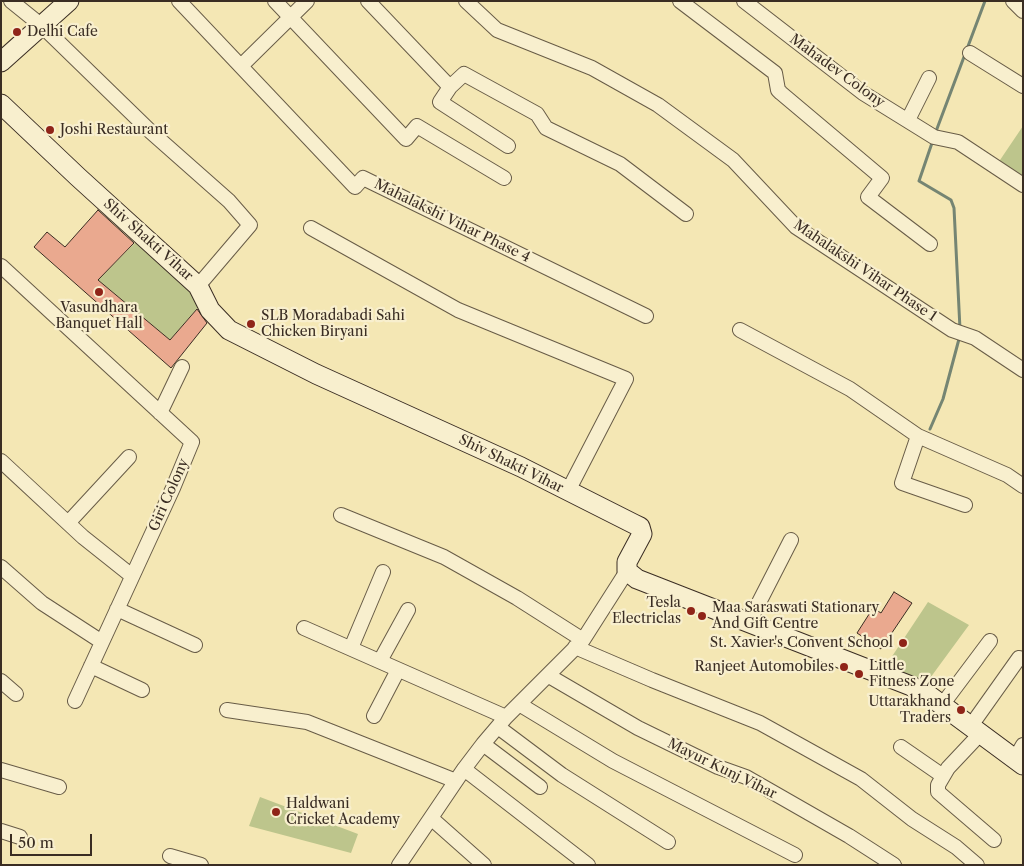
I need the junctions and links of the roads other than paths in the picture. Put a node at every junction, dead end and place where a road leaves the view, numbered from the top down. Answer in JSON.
{"nodes":[{"id":1,"x":11,"y":1,"type":"edge"},
{"id":2,"x":69,"y":1,"type":"edge"},
{"id":3,"x":180,"y":1,"type":"edge"},
{"id":4,"x":275,"y":1,"type":"edge"},
{"id":5,"x":307,"y":1,"type":"edge"},
{"id":6,"x":368,"y":1,"type":"edge"},
{"id":7,"x":466,"y":1,"type":"edge"},
{"id":8,"x":680,"y":1,"type":"edge"},
{"id":9,"x":744,"y":1,"type":"edge"},
{"id":10,"x":1013,"y":1,"type":"edge"},
{"id":11,"x":1023,"y":11,"type":"edge"},
{"id":12,"x":290,"y":17,"type":"junction"},
{"id":13,"x":42,"y":26,"type":"junction"},
{"id":14,"x":970,"y":53,"type":"dead end"},
{"id":15,"x":1,"y":62,"type":"edge"},
{"id":16,"x":241,"y":66,"type":"junction"},
{"id":17,"x":929,"y":78,"type":"dead end"},
{"id":18,"x":1023,"y":86,"type":"edge"},
{"id":19,"x":450,"y":87,"type":"junction"},
{"id":20,"x":1,"y":104,"type":"edge"},
{"id":21,"x":908,"y":120,"type":"junction"},
{"id":22,"x":508,"y":146,"type":"dead end"},
{"id":23,"x":504,"y":178,"type":"dead end"},
{"id":24,"x":1023,"y":185,"type":"edge"},
{"id":25,"x":686,"y":214,"type":"dead end"},
{"id":26,"x":311,"y":228,"type":"dead end"},
{"id":27,"x":930,"y":244,"type":"dead end"},
{"id":28,"x":1,"y":266,"type":"edge"},
{"id":29,"x":198,"y":286,"type":"junction"},
{"id":30,"x":646,"y":316,"type":"dead end"},
{"id":31,"x":740,"y":330,"type":"dead end"},
{"id":32,"x":182,"y":367,"type":"dead end"},
{"id":33,"x":1023,"y":370,"type":"edge"},
{"id":34,"x":160,"y":412,"type":"junction"},
{"id":35,"x":918,"y":436,"type":"junction"},
{"id":36,"x":129,"y":457,"type":"dead end"},
{"id":37,"x":1,"y":461,"type":"edge"},
{"id":38,"x":1023,"y":486,"type":"edge"},
{"id":39,"x":568,"y":491,"type":"junction"},
{"id":40,"x":965,"y":506,"type":"dead end"},
{"id":41,"x":341,"y":515,"type":"dead end"},
{"id":42,"x":68,"y":523,"type":"junction"},
{"id":43,"x":791,"y":540,"type":"dead end"},
{"id":44,"x":1,"y":567,"type":"edge"},
{"id":45,"x":627,"y":571,"type":"junction"},
{"id":46,"x":383,"y":572,"type":"dead end"},
{"id":47,"x":132,"y":576,"type":"junction"},
{"id":48,"x":117,"y":609,"type":"junction"},
{"id":49,"x":408,"y":610,"type":"dead end"},
{"id":50,"x":749,"y":622,"type":"junction"},
{"id":51,"x":304,"y":628,"type":"dead end"},
{"id":52,"x":990,"y":641,"type":"dead end"},
{"id":53,"x":102,"y":642,"type":"junction"},
{"id":54,"x":579,"y":643,"type":"junction"},
{"id":55,"x":195,"y":645,"type":"dead end"},
{"id":56,"x":351,"y":648,"type":"junction"},
{"id":57,"x":1019,"y":658,"type":"dead end"},
{"id":58,"x":380,"y":661,"type":"junction"},
{"id":59,"x":91,"y":666,"type":"junction"},
{"id":60,"x":398,"y":670,"type":"junction"},
{"id":61,"x":549,"y":676,"type":"junction"},
{"id":62,"x":1,"y":681,"type":"edge"},
{"id":63,"x":142,"y":690,"type":"dead end"},
{"id":64,"x":16,"y":694,"type":"dead end"},
{"id":65,"x":74,"y":701,"type":"dead end"},
{"id":66,"x":519,"y":704,"type":"junction"},
{"id":67,"x":942,"y":705,"type":"junction"},
{"id":68,"x":227,"y":710,"type":"dead end"},
{"id":69,"x":374,"y":716,"type":"dead end"},
{"id":70,"x":502,"y":722,"type":"junction"},
{"id":71,"x":975,"y":731,"type":"junction"},
{"id":72,"x":483,"y":744,"type":"junction"},
{"id":73,"x":901,"y":747,"type":"dead end"},
{"id":74,"x":1020,"y":757,"type":"edge"},
{"id":75,"x":1,"y":770,"type":"edge"},
{"id":76,"x":460,"y":775,"type":"junction"},
{"id":77,"x":943,"y":776,"type":"junction"},
{"id":78,"x":59,"y":787,"type":"dead end"},
{"id":79,"x":540,"y":787,"type":"dead end"},
{"id":80,"x":431,"y":818,"type":"junction"},
{"id":81,"x":1,"y":831,"type":"edge"},
{"id":82,"x":20,"y":836,"type":"dead end"},
{"id":83,"x":994,"y":840,"type":"dead end"},
{"id":84,"x":668,"y":842,"type":"dead end"},
{"id":85,"x":795,"y":855,"type":"dead end"},
{"id":86,"x":170,"y":856,"type":"dead end"},
{"id":87,"x":201,"y":865,"type":"edge"},
{"id":88,"x":399,"y":865,"type":"edge"},
{"id":89,"x":484,"y":865,"type":"edge"},
{"id":90,"x":588,"y":865,"type":"edge"},
{"id":91,"x":894,"y":865,"type":"edge"},
{"id":92,"x":977,"y":865,"type":"edge"}],
"edges":[{"from":1,"to":13,"type":"street"},
{"from":2,"to":13,"type":"street"},
{"from":3,"to":16,"type":"street","name":"Mahalakshi Vihar Phase 4"},
{"from":4,"to":12,"type":"street"},
{"from":5,"to":12,"type":"street"},
{"from":6,"to":19,"type":"street"},
{"from":7,"to":33,"type":"street","name":"Mahalakshi Vihar Phase 1"},
{"from":8,"to":27,"type":"street"},
{"from":9,"to":21,"type":"street","name":"Mahadev Colony"},
{"from":10,"to":11,"type":"street"},
{"from":12,"to":16,"type":"street"},
{"from":12,"to":23,"type":"street"},
{"from":13,"to":15,"type":"street"},
{"from":13,"to":29,"type":"street"},
{"from":14,"to":18,"type":"street"},
{"from":16,"to":30,"type":"street","name":"Mahalakshi Vihar Phase 4"},
{"from":17,"to":21,"type":"street"},
{"from":19,"to":22,"type":"street"},
{"from":19,"to":25,"type":"street"},
{"from":20,"to":29,"type":"street","name":"Shiv Shakti Vihar"},
{"from":21,"to":24,"type":"street","name":"Mahadev Colony"},
{"from":26,"to":39,"type":"street"},
{"from":28,"to":34,"type":"street","name":"Giri Colony"},
{"from":29,"to":39,"type":"street","name":"Shiv Shakti Vihar"},
{"from":31,"to":35,"type":"street"},
{"from":32,"to":34,"type":"street"},
{"from":34,"to":47,"type":"street","name":"Giri Colony"},
{"from":35,"to":38,"type":"street"},
{"from":35,"to":40,"type":"street"},
{"from":36,"to":42,"type":"street"},
{"from":37,"to":42,"type":"street"},
{"from":39,"to":45,"type":"street","name":"Shiv Shakti Vihar"},
{"from":41,"to":54,"type":"street"},
{"from":42,"to":47,"type":"street"},
{"from":43,"to":50,"type":"street"},
{"from":44,"to":53,"type":"street"},
{"from":45,"to":50,"type":"street"},
{"from":45,"to":54,"type":"street"},
{"from":46,"to":56,"type":"street"},
{"from":47,"to":48,"type":"street","name":"Giri Colony"},
{"from":48,"to":53,"type":"street","name":"Giri Colony"},
{"from":48,"to":55,"type":"street"},
{"from":49,"to":58,"type":"street"},
{"from":50,"to":67,"type":"street"},
{"from":51,"to":56,"type":"street"},
{"from":52,"to":67,"type":"street"},
{"from":53,"to":59,"type":"street","name":"Giri Colony"},
{"from":54,"to":61,"type":"street"},
{"from":54,"to":92,"type":"street"},
{"from":56,"to":58,"type":"street"},
{"from":57,"to":71,"type":"street"},
{"from":58,"to":60,"type":"street"},
{"from":59,"to":63,"type":"street"},
{"from":59,"to":65,"type":"street","name":"Giri Colony"},
{"from":60,"to":69,"type":"street"},
{"from":60,"to":70,"type":"street"},
{"from":61,"to":66,"type":"street"},
{"from":61,"to":91,"type":"street","name":"Mayur Kunj Vihar"},
{"from":62,"to":64,"type":"street"},
{"from":66,"to":70,"type":"street"},
{"from":66,"to":85,"type":"street"},
{"from":67,"to":71,"type":"street"},
{"from":68,"to":76,"type":"street"},
{"from":70,"to":72,"type":"street"},
{"from":70,"to":84,"type":"street"},
{"from":71,"to":74,"type":"street"},
{"from":71,"to":77,"type":"street"},
{"from":72,"to":76,"type":"street"},
{"from":72,"to":79,"type":"street"},
{"from":73,"to":77,"type":"street"},
{"from":75,"to":78,"type":"street"},
{"from":76,"to":80,"type":"street"},
{"from":76,"to":90,"type":"street"},
{"from":77,"to":83,"type":"street"},
{"from":80,"to":88,"type":"street"},
{"from":80,"to":89,"type":"street"},
{"from":81,"to":82,"type":"street"},
{"from":86,"to":87,"type":"street"}]}
